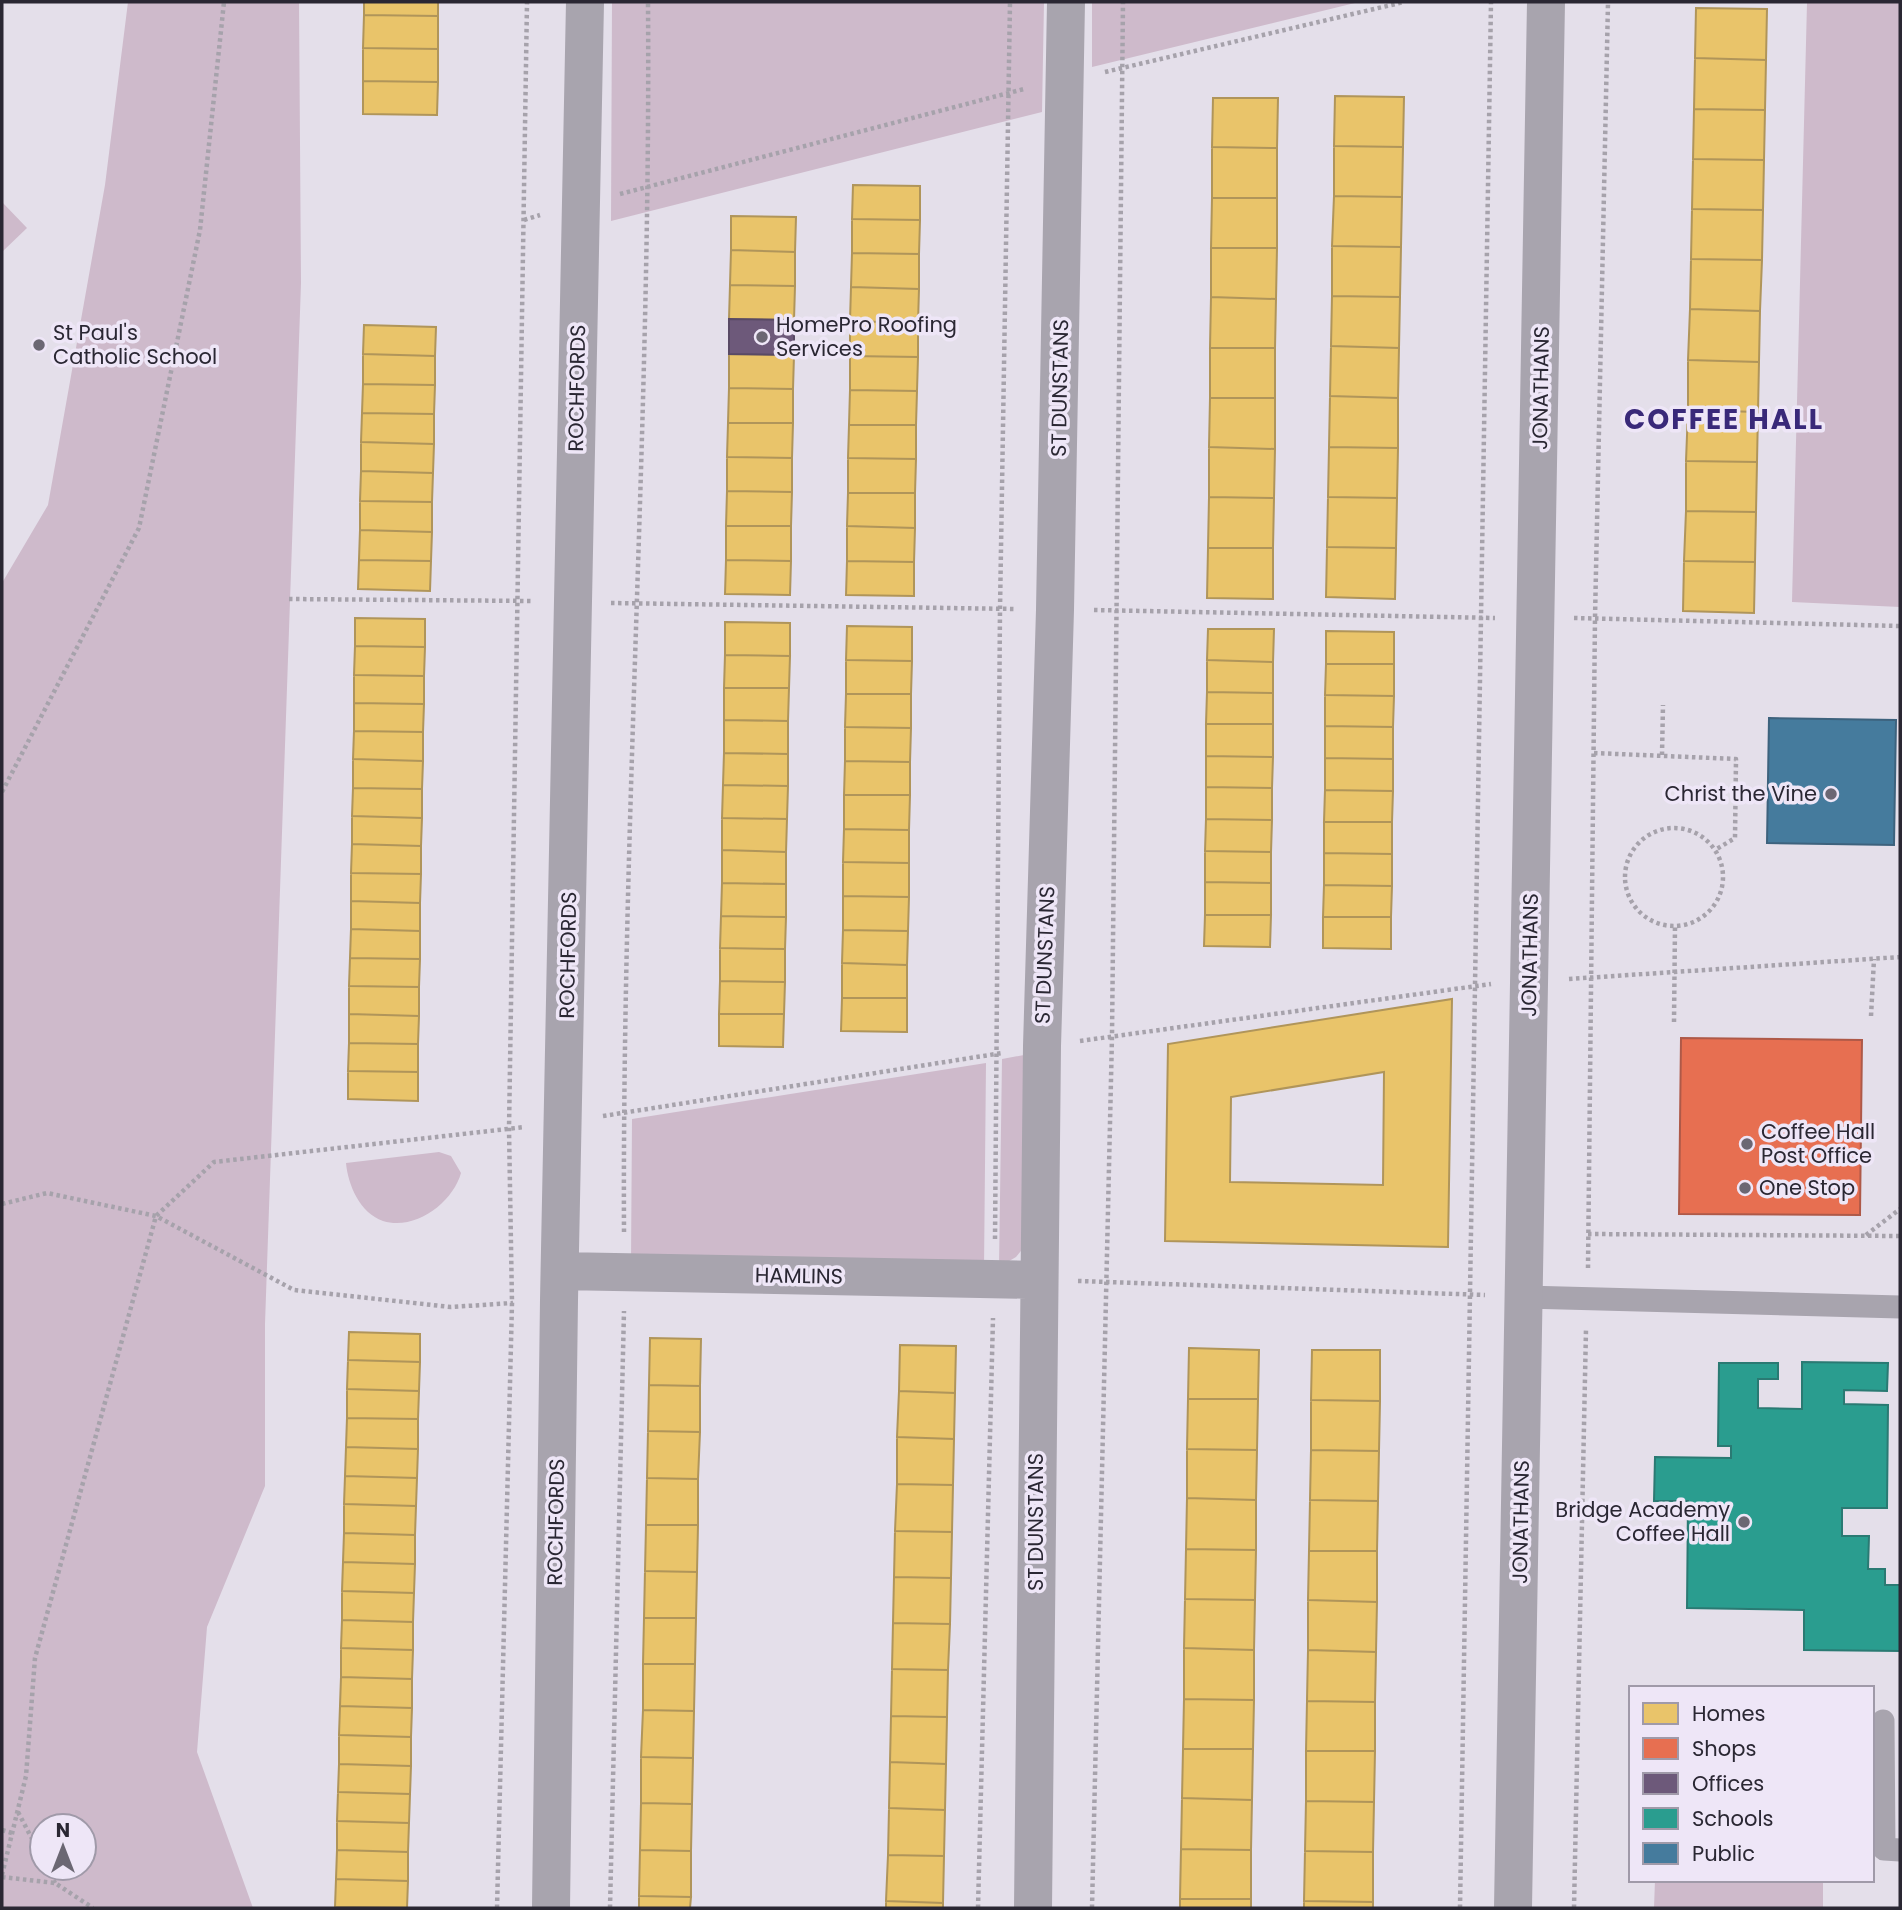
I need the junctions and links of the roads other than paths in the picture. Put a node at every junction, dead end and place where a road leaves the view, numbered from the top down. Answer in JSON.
{"nodes":[{"id":1,"x":585,"y":2,"type":"edge"},
{"id":2,"x":1066,"y":2,"type":"edge"},
{"id":3,"x":1546,"y":2,"type":"edge"},
{"id":4,"x":1038,"y":1280,"type":"junction"},
{"id":5,"x":560,"y":1286,"type":"junction"},
{"id":6,"x":1525,"y":1297,"type":"junction"},
{"id":7,"x":1900,"y":1307,"type":"edge"},
{"id":8,"x":1883,"y":1721,"type":"dead end"},
{"id":9,"x":1900,"y":1850,"type":"edge"},
{"id":10,"x":551,"y":1908,"type":"edge"},
{"id":11,"x":1033,"y":1908,"type":"edge"},
{"id":12,"x":1513,"y":1908,"type":"edge"}],
"edges":[{"from":1,"to":5,"type":"street","name":"ROCHFORDS"},
{"from":2,"to":4,"type":"street","name":"ST DUNSTANS"},
{"from":3,"to":6,"type":"street","name":"JONATHANS"},
{"from":4,"to":5,"type":"street","name":"HAMLINS"},
{"from":4,"to":11,"type":"street","name":"ST DUNSTANS"},
{"from":5,"to":10,"type":"street","name":"ROCHFORDS"},
{"from":6,"to":7,"type":"lane"},
{"from":6,"to":12,"type":"street","name":"JONATHANS"},
{"from":8,"to":9,"type":"lane"}]}
